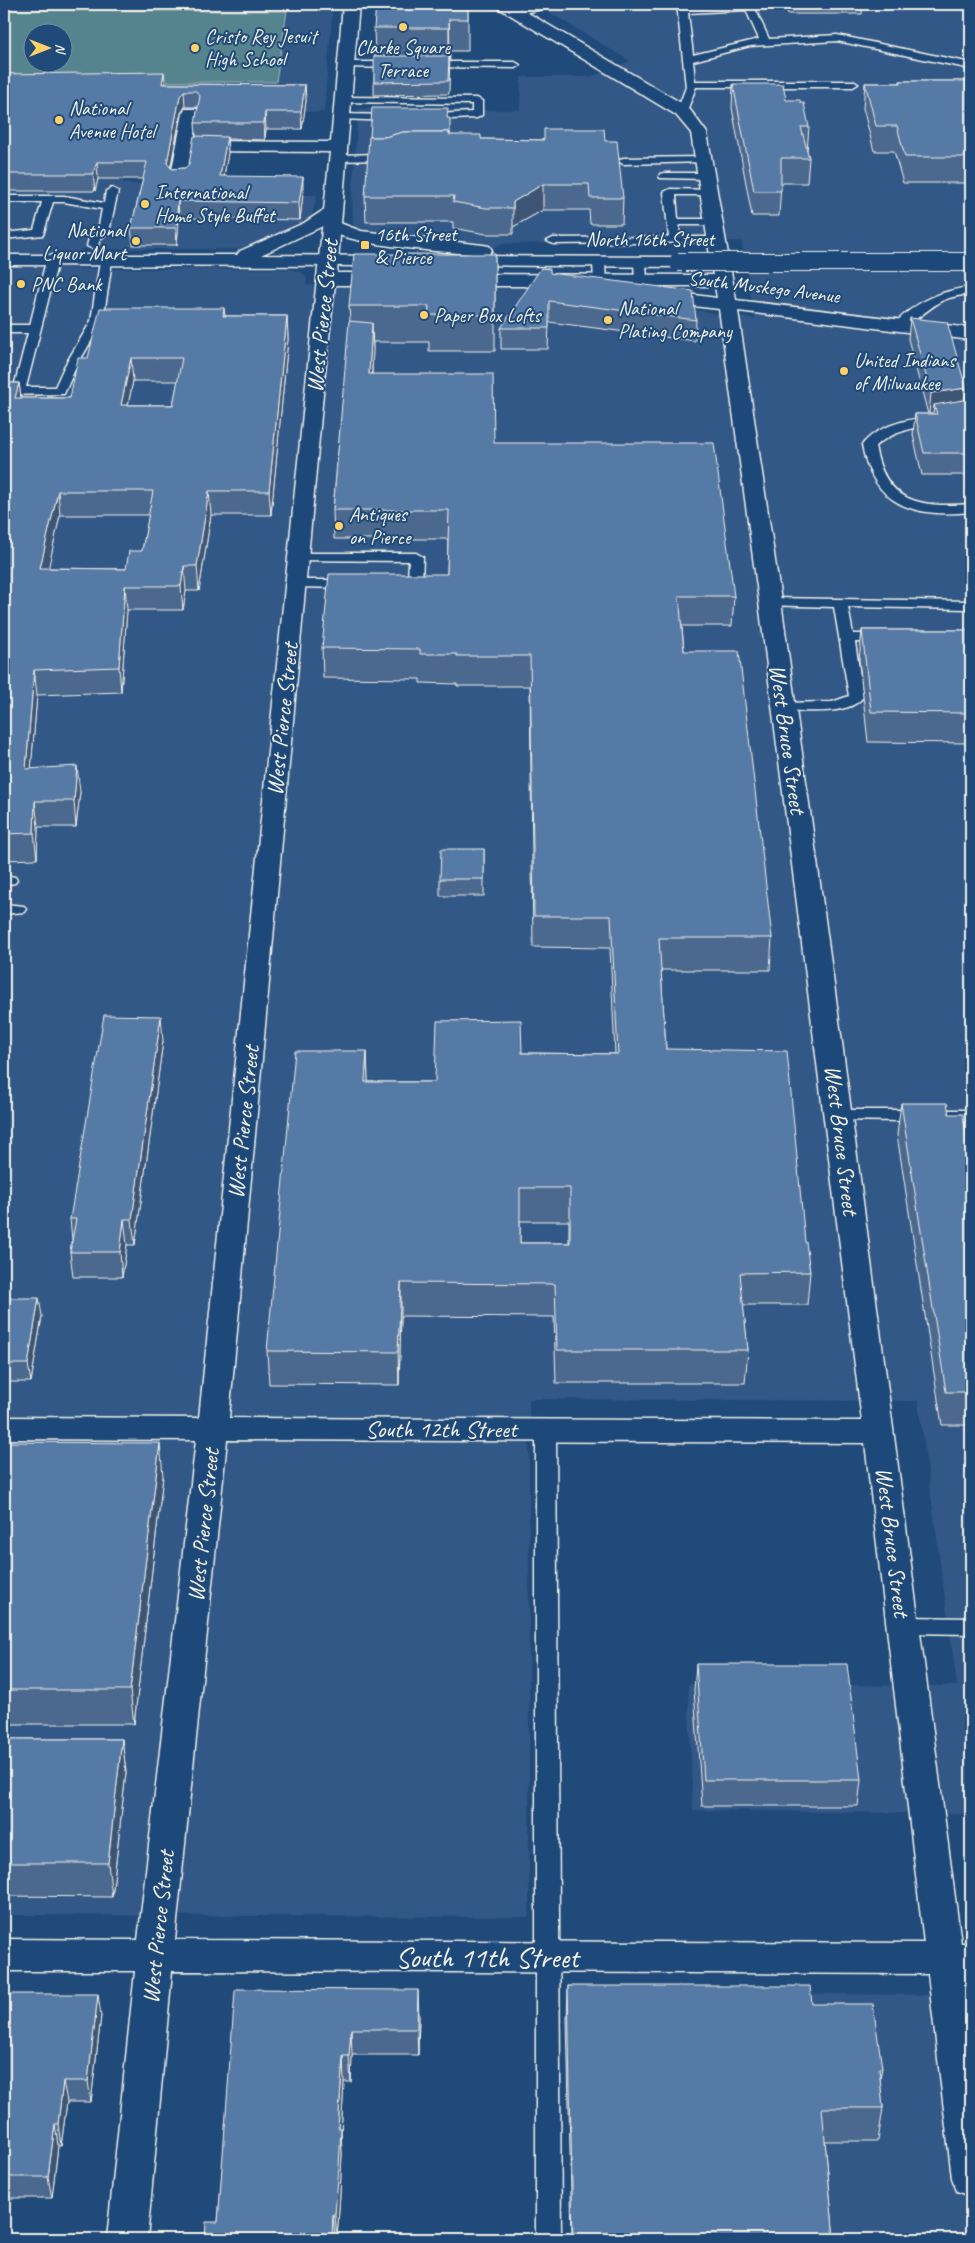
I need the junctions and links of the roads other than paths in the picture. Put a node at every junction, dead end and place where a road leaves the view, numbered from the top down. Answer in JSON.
{"nodes":[{"id":1,"x":351,"y":4,"type":"edge"},
{"id":2,"x":552,"y":4,"type":"edge"},
{"id":3,"x":749,"y":6,"type":"edge"},
{"id":4,"x":682,"y":7,"type":"edge"},
{"id":5,"x":508,"y":8,"type":"edge"},
{"id":6,"x":765,"y":42,"type":"junction"},
{"id":7,"x":688,"y":59,"type":"junction"},
{"id":8,"x":346,"y":65,"type":"junction"},
{"id":9,"x":515,"y":65,"type":"dead end"},
{"id":10,"x":971,"y":66,"type":"edge"},
{"id":11,"x":691,"y":84,"type":"junction"},
{"id":12,"x":853,"y":84,"type":"dead end"},
{"id":13,"x":343,"y":100,"type":"junction"},
{"id":14,"x":682,"y":110,"type":"junction"},
{"id":15,"x":191,"y":113,"type":"dead end"},
{"id":16,"x":341,"y":118,"type":"junction"},
{"id":17,"x":186,"y":146,"type":"junction"},
{"id":18,"x":338,"y":152,"type":"junction"},
{"id":19,"x":402,"y":152,"type":"edge"},
{"id":20,"x":623,"y":161,"type":"dead end"},
{"id":21,"x":664,"y":176,"type":"dead end"},
{"id":22,"x":706,"y":176,"type":"junction"},
{"id":23,"x":178,"y":180,"type":"edge"},
{"id":24,"x":112,"y":191,"type":"dead end"},
{"id":25,"x":4,"y":199,"type":"edge"},
{"id":26,"x":48,"y":199,"type":"junction"},
{"id":27,"x":108,"y":207,"type":"junction"},
{"id":28,"x":331,"y":219,"type":"junction"},
{"id":29,"x":673,"y":222,"type":"junction"},
{"id":30,"x":715,"y":231,"type":"junction"},
{"id":31,"x":4,"y":236,"type":"edge"},
{"id":32,"x":676,"y":240,"type":"junction"},
{"id":33,"x":553,"y":241,"type":"dead end"},
{"id":34,"x":93,"y":246,"type":"dead end"},
{"id":35,"x":4,"y":260,"type":"edge"},
{"id":36,"x":218,"y":260,"type":"junction"},
{"id":37,"x":52,"y":261,"type":"junction"},
{"id":38,"x":106,"y":261,"type":"junction"},
{"id":39,"x":566,"y":262,"type":"junction"},
{"id":40,"x":971,"y":262,"type":"edge"},
{"id":41,"x":327,"y":270,"type":"junction"},
{"id":42,"x":406,"y":280,"type":"edge"},
{"id":43,"x":444,"y":280,"type":"edge"},
{"id":44,"x":522,"y":280,"type":"junction"},
{"id":45,"x":971,"y":291,"type":"edge"},
{"id":46,"x":726,"y":293,"type":"junction"},
{"id":47,"x":899,"y":326,"type":"junction"},
{"id":48,"x":4,"y":329,"type":"edge"},
{"id":49,"x":36,"y":329,"type":"junction"},
{"id":50,"x":971,"y":334,"type":"edge"},
{"id":51,"x":4,"y":391,"type":"edge"},
{"id":52,"x":19,"y":391,"type":"junction"},
{"id":53,"x":971,"y":414,"type":"edge"},
{"id":54,"x":971,"y":508,"type":"edge"},
{"id":55,"x":298,"y":557,"type":"junction"},
{"id":56,"x":366,"y":583,"type":"edge"},
{"id":57,"x":386,"y":583,"type":"edge"},
{"id":58,"x":295,"y":584,"type":"junction"},
{"id":59,"x":769,"y":602,"type":"junction"},
{"id":60,"x":840,"y":603,"type":"junction"},
{"id":61,"x":971,"y":605,"type":"edge"},
{"id":62,"x":847,"y":638,"type":"junction"},
{"id":63,"x":904,"y":638,"type":"edge"},
{"id":64,"x":784,"y":706,"type":"junction"},
{"id":65,"x":839,"y":1116,"type":"junction"},
{"id":66,"x":971,"y":1116,"type":"edge"},
{"id":67,"x":4,"y":1428,"type":"edge"},
{"id":68,"x":214,"y":1429,"type":"junction"},
{"id":69,"x":546,"y":1429,"type":"junction"},
{"id":70,"x":879,"y":1432,"type":"junction"},
{"id":71,"x":904,"y":1625,"type":"junction"},
{"id":72,"x":971,"y":1626,"type":"edge"},
{"id":73,"x":155,"y":1954,"type":"junction"},
{"id":74,"x":4,"y":1955,"type":"edge"},
{"id":75,"x":548,"y":1958,"type":"junction"},
{"id":76,"x":958,"y":1959,"type":"edge"},
{"id":77,"x":971,"y":2178,"type":"edge"},
{"id":78,"x":127,"y":2239,"type":"edge"},
{"id":79,"x":549,"y":2239,"type":"edge"}],
"edges":[{"from":1,"to":8,"type":"street","name":"West Pierce Street"},
{"from":2,"to":5,"type":"lane"},
{"from":3,"to":4,"type":"lane"},
{"from":3,"to":6,"type":"lane"},
{"from":4,"to":7,"type":"lane"},
{"from":5,"to":14,"type":"street"},
{"from":6,"to":7,"type":"lane"},
{"from":6,"to":10,"type":"lane"},
{"from":7,"to":11,"type":"lane"},
{"from":8,"to":9,"type":"lane"},
{"from":8,"to":13,"type":"street","name":"West Pierce Street"},
{"from":11,"to":12,"type":"lane"},
{"from":11,"to":14,"type":"lane"},
{"from":13,"to":16,"type":"street","name":"West Pierce Street"},
{"from":13,"to":16,"type":"lane"},
{"from":14,"to":22,"type":"street","name":"West Bruce Street"},
{"from":15,"to":17,"type":"street"},
{"from":16,"to":18,"type":"street","name":"West Pierce Street"},
{"from":17,"to":18,"type":"street"},
{"from":17,"to":23,"type":"street"},
{"from":18,"to":19,"type":"lane"},
{"from":18,"to":28,"type":"street","name":"West Pierce Street"},
{"from":20,"to":22,"type":"lane"},
{"from":21,"to":22,"type":"lane"},
{"from":22,"to":29,"type":"lane"},
{"from":22,"to":30,"type":"street","name":"West Bruce Street"},
{"from":24,"to":27,"type":"lane"},
{"from":25,"to":26,"type":"lane"},
{"from":26,"to":27,"type":"lane"},
{"from":26,"to":31,"type":"lane"},
{"from":27,"to":34,"type":"lane"},
{"from":28,"to":36,"type":"street"},
{"from":28,"to":39,"type":"street"},
{"from":28,"to":41,"type":"street","name":"West Pierce Street"},
{"from":29,"to":30,"type":"lane"},
{"from":29,"to":32,"type":"lane"},
{"from":30,"to":32,"type":"lane"},
{"from":30,"to":46,"type":"street","name":"West Bruce Street"},
{"from":32,"to":33,"type":"lane"},
{"from":35,"to":37,"type":"street"},
{"from":36,"to":38,"type":"street"},
{"from":36,"to":41,"type":"street"},
{"from":37,"to":38,"type":"street"},
{"from":37,"to":49,"type":"lane"},
{"from":38,"to":52,"type":"lane"},
{"from":39,"to":40,"type":"street","name":"North 16th Street","bridge":true},
{"from":39,"to":41,"type":"street","name":"North 16th Street"},
{"from":41,"to":42,"type":"street"},
{"from":41,"to":55,"type":"street","name":"West Pierce Street"},
{"from":43,"to":44,"type":"street","name":"South Muskego Avenue"},
{"from":44,"to":46,"type":"street","name":"South Muskego Avenue"},
{"from":44,"to":46,"type":"street","name":"South Muskego Avenue"},
{"from":45,"to":47,"type":"lane"},
{"from":46,"to":47,"type":"street","name":"South Muskego Avenue"},
{"from":46,"to":59,"type":"street","name":"West Bruce Street"},
{"from":47,"to":50,"type":"street","name":"South Muskego Avenue"},
{"from":48,"to":49,"type":"lane"},
{"from":49,"to":52,"type":"lane"},
{"from":51,"to":52,"type":"lane"},
{"from":53,"to":54,"type":"lane"},
{"from":55,"to":57,"type":"lane"},
{"from":55,"to":58,"type":"street","name":"West Pierce Street"},
{"from":56,"to":58,"type":"lane"},
{"from":58,"to":68,"type":"street","name":"West Pierce Street"},
{"from":59,"to":60,"type":"lane"},
{"from":59,"to":64,"type":"street","name":"West Bruce Street"},
{"from":60,"to":61,"type":"lane"},
{"from":60,"to":62,"type":"lane"},
{"from":62,"to":63,"type":"lane"},
{"from":62,"to":64,"type":"lane"},
{"from":64,"to":65,"type":"street","name":"West Bruce Street"},
{"from":65,"to":66,"type":"lane"},
{"from":65,"to":70,"type":"street","name":"West Bruce Street"},
{"from":67,"to":68,"type":"street","name":"South 12th Street"},
{"from":68,"to":69,"type":"street","name":"South 12th Street"},
{"from":68,"to":73,"type":"street","name":"West Pierce Street"},
{"from":69,"to":70,"type":"street","name":"South 12th Street"},
{"from":69,"to":75,"type":"lane"},
{"from":70,"to":71,"type":"street","name":"West Bruce Street"},
{"from":71,"to":72,"type":"lane"},
{"from":71,"to":76,"type":"street","name":"West Bruce Street"},
{"from":73,"to":74,"type":"street","name":"South 11th Street"},
{"from":73,"to":75,"type":"street","name":"South 11th Street"},
{"from":73,"to":78,"type":"street","name":"West Pierce Street"},
{"from":75,"to":76,"type":"street","name":"South 11th Street"},
{"from":75,"to":79,"type":"lane"},
{"from":76,"to":77,"type":"street","name":"West Bruce Street"}]}
